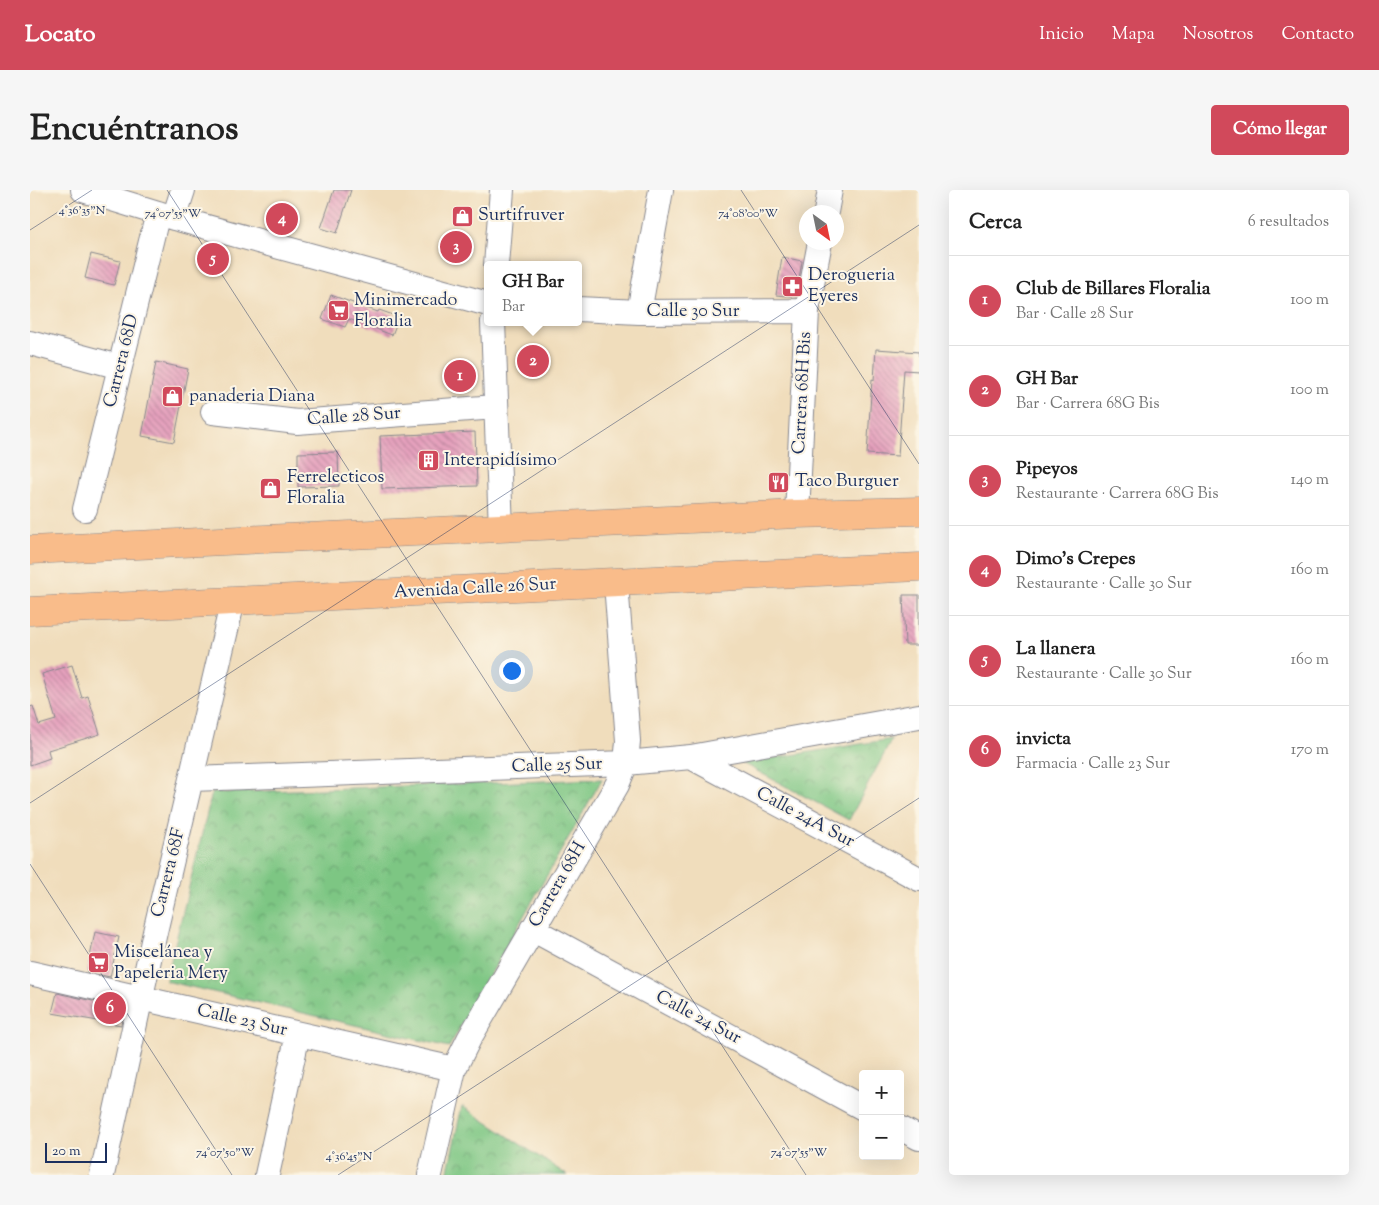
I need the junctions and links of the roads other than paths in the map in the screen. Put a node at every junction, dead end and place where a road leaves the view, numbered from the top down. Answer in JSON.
{"nodes":[{"id":1,"x":83,"y":190,"type":"edge"},
{"id":2,"x":183,"y":190,"type":"edge"},
{"id":3,"x":502,"y":190,"type":"edge"},
{"id":4,"x":661,"y":190,"type":"edge"},
{"id":5,"x":830,"y":190,"type":"edge"},
{"id":6,"x":827,"y":205,"type":"edge"},
{"id":7,"x":166,"y":216,"type":"junction"},
{"id":8,"x":818,"y":250,"type":"edge"},
{"id":9,"x":496,"y":261,"type":"edge"},
{"id":10,"x":484,"y":303,"type":"edge"},
{"id":11,"x":582,"y":309,"type":"edge"},
{"id":12,"x":807,"y":311,"type":"junction"},
{"id":13,"x":639,"y":312,"type":"junction"},
{"id":14,"x":493,"y":326,"type":"edge"},
{"id":15,"x":30,"y":344,"type":"edge"},
{"id":16,"x":120,"y":366,"type":"junction"},
{"id":17,"x":496,"y":407,"type":"junction"},
{"id":18,"x":213,"y":412,"type":"dead end"},
{"id":19,"x":85,"y":508,"type":"dead end"},
{"id":20,"x":919,"y":511,"type":"edge"},
{"id":21,"x":797,"y":514,"type":"junction"},
{"id":22,"x":501,"y":529,"type":"junction"},
{"id":23,"x":30,"y":549,"type":"edge"},
{"id":24,"x":919,"y":567,"type":"edge"},
{"id":25,"x":616,"y":583,"type":"junction"},
{"id":26,"x":234,"y":601,"type":"junction"},
{"id":27,"x":30,"y":611,"type":"edge"},
{"id":28,"x":919,"y":716,"type":"edge"},
{"id":29,"x":692,"y":757,"type":"junction"},
{"id":30,"x":626,"y":763,"type":"junction"},
{"id":31,"x":192,"y":779,"type":"junction"},
{"id":32,"x":919,"y":879,"type":"edge"},
{"id":33,"x":532,"y":929,"type":"junction"},
{"id":34,"x":30,"y":973,"type":"edge"},
{"id":35,"x":140,"y":998,"type":"junction"},
{"id":36,"x":298,"y":1034,"type":"junction"},
{"id":37,"x":454,"y":1069,"type":"junction"},
{"id":38,"x":859,"y":1106,"type":"edge"},
{"id":39,"x":904,"y":1130,"type":"edge"},
{"id":40,"x":919,"y":1138,"type":"edge"},
{"id":41,"x":102,"y":1175,"type":"edge"},
{"id":42,"x":267,"y":1175,"type":"edge"},
{"id":43,"x":430,"y":1175,"type":"edge"}],
"edges":[{"from":1,"to":7,"type":"street"},
{"from":2,"to":7,"type":"street","name":"Carrera 68D"},
{"from":3,"to":9,"type":"street"},
{"from":4,"to":13,"type":"street"},
{"from":5,"to":6,"type":"street"},
{"from":7,"to":10,"type":"street"},
{"from":7,"to":16,"type":"street","name":"Carrera 68D"},
{"from":8,"to":12,"type":"street","name":"Carrera 68H Bis"},
{"from":11,"to":13,"type":"street","name":"Calle 30 Sur"},
{"from":12,"to":13,"type":"street","name":"Calle 30 Sur"},
{"from":12,"to":21,"type":"street","name":"Carrera 68H Bis"},
{"from":14,"to":17,"type":"street"},
{"from":15,"to":16,"type":"street"},
{"from":16,"to":19,"type":"street","name":"Carrera 68D"},
{"from":17,"to":18,"type":"street","name":"Calle 28 Sur"},
{"from":17,"to":22,"type":"street"},
{"from":20,"to":21,"type":"main road"},
{"from":21,"to":22,"type":"main road"},
{"from":22,"to":23,"type":"main road"},
{"from":24,"to":25,"type":"main road","name":"Avenida Calle 26 Sur"},
{"from":25,"to":26,"type":"main road","name":"Avenida Calle 26 Sur"},
{"from":25,"to":30,"type":"street","name":"Carrera 68H"},
{"from":26,"to":27,"type":"main road","name":"Avenida Calle 26 Sur"},
{"from":26,"to":31,"type":"street","name":"Carrera 68F"},
{"from":28,"to":29,"type":"street","name":"Calle 25 Sur"},
{"from":29,"to":30,"type":"street","name":"Calle 25 Sur"},
{"from":29,"to":32,"type":"street","name":"Calle 24A Sur"},
{"from":30,"to":31,"type":"street","name":"Calle 25 Sur"},
{"from":30,"to":33,"type":"street","name":"Carrera 68H"},
{"from":31,"to":35,"type":"street","name":"Carrera 68F"},
{"from":33,"to":37,"type":"street","name":"Carrera 68H"},
{"from":33,"to":38,"type":"street","name":"Calle 24 Sur"},
{"from":34,"to":35,"type":"street","name":"Calle 23 Sur"},
{"from":35,"to":36,"type":"street","name":"Calle 23 Sur"},
{"from":35,"to":41,"type":"street","name":"Carrera 68F"},
{"from":36,"to":37,"type":"street","name":"Calle 23 Sur"},
{"from":36,"to":42,"type":"street"},
{"from":37,"to":43,"type":"street","name":"Carrera 68H"},
{"from":39,"to":40,"type":"street"}]}
